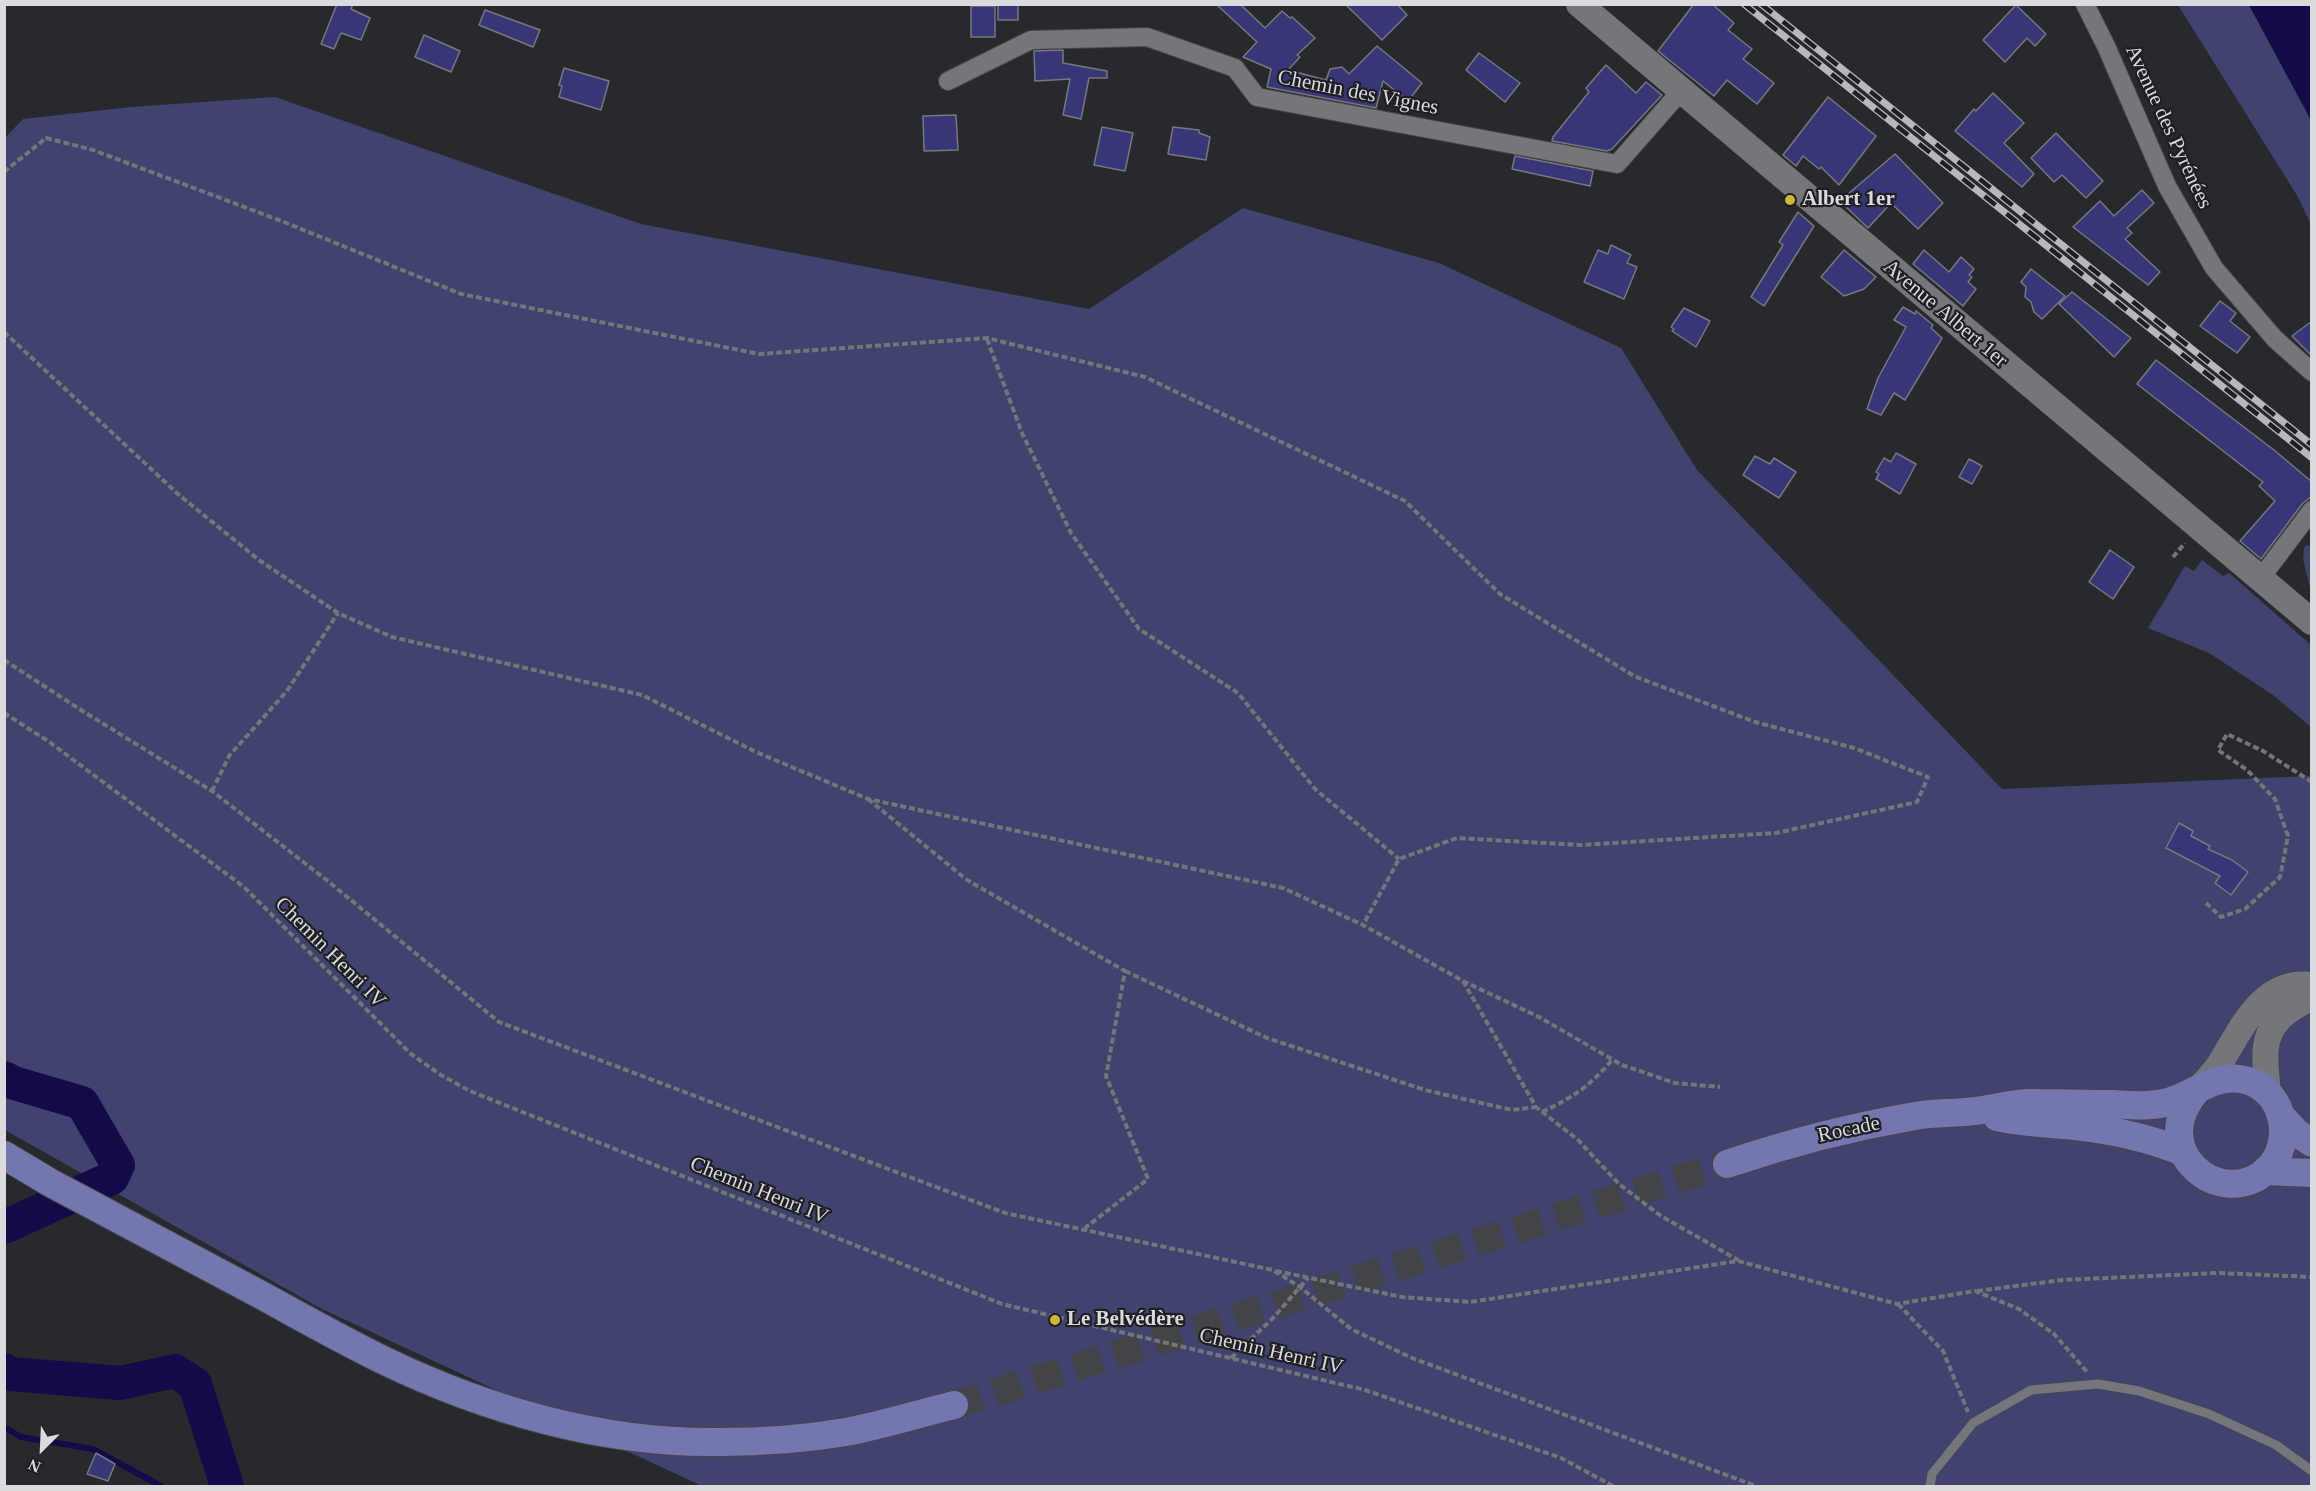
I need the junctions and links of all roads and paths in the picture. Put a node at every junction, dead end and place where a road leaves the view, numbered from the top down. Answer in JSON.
{"nodes":[{"id":1,"x":1579,"y":4,"type":"edge"},
{"id":2,"x":2085,"y":4,"type":"edge"},
{"id":3,"x":948,"y":81,"type":"dead end"},
{"id":4,"x":1681,"y":91,"type":"junction"},
{"id":5,"x":4,"y":172,"type":"edge"},
{"id":6,"x":4,"y":332,"type":"edge"},
{"id":7,"x":987,"y":338,"type":"junction"},
{"id":8,"x":2312,"y":372,"type":"edge"},
{"id":9,"x":2312,"y":510,"type":"edge"},
{"id":10,"x":2187,"y":540,"type":"dead end"},
{"id":11,"x":2173,"y":557,"type":"dead end"},
{"id":12,"x":2260,"y":579,"type":"junction"},
{"id":13,"x":338,"y":613,"type":"junction"},
{"id":14,"x":2312,"y":622,"type":"edge"},
{"id":15,"x":4,"y":660,"type":"edge"},
{"id":16,"x":4,"y":713,"type":"edge"},
{"id":17,"x":2312,"y":782,"type":"edge"},
{"id":18,"x":212,"y":791,"type":"junction"},
{"id":19,"x":868,"y":799,"type":"junction"},
{"id":20,"x":1399,"y":859,"type":"junction"},
{"id":21,"x":2206,"y":903,"type":"dead end"},
{"id":22,"x":1363,"y":925,"type":"junction"},
{"id":23,"x":1125,"y":971,"type":"junction"},
{"id":24,"x":1463,"y":981,"type":"junction"},
{"id":25,"x":2312,"y":985,"type":"edge"},
{"id":26,"x":2312,"y":997,"type":"edge"},
{"id":27,"x":1622,"y":1065,"type":"junction"},
{"id":28,"x":1719,"y":1087,"type":"dead end"},
{"id":29,"x":2198,"y":1090,"type":"junction"},
{"id":30,"x":2268,"y":1093,"type":"junction"},
{"id":31,"x":1536,"y":1107,"type":"junction"},
{"id":32,"x":1975,"y":1111,"type":"junction"},
{"id":33,"x":1542,"y":1112,"type":"junction"},
{"id":34,"x":2283,"y":1118,"type":"junction"},
{"id":35,"x":2312,"y":1143,"type":"edge"},
{"id":36,"x":2183,"y":1152,"type":"junction"},
{"id":37,"x":4,"y":1155,"type":"edge"},
{"id":38,"x":1727,"y":1164,"type":"tunnel mouth"},
{"id":39,"x":2265,"y":1171,"type":"junction"},
{"id":40,"x":2312,"y":1173,"type":"edge"},
{"id":41,"x":1084,"y":1228,"type":"junction"},
{"id":42,"x":1738,"y":1261,"type":"junction"},
{"id":43,"x":1273,"y":1270,"type":"junction"},
{"id":44,"x":2312,"y":1277,"type":"edge"},
{"id":45,"x":1308,"y":1278,"type":"junction"},
{"id":46,"x":1300,"y":1287,"type":"junction"},
{"id":47,"x":1975,"y":1291,"type":"junction"},
{"id":48,"x":1897,"y":1304,"type":"junction"},
{"id":49,"x":1231,"y":1358,"type":"junction"},
{"id":50,"x":2098,"y":1384,"type":"junction"},
{"id":51,"x":954,"y":1405,"type":"tunnel mouth"},
{"id":52,"x":1973,"y":1424,"type":"junction"},
{"id":53,"x":2312,"y":1471,"type":"edge"},
{"id":54,"x":1598,"y":1479,"type":"junction"},
{"id":55,"x":1606,"y":1486,"type":"edge"},
{"id":56,"x":1613,"y":1486,"type":"edge"},
{"id":57,"x":1756,"y":1486,"type":"edge"},
{"id":58,"x":1930,"y":1486,"type":"edge"}],
"edges":[{"from":1,"to":4,"type":"main road","name":"Avenue Albert 1er"},
{"from":2,"to":8,"type":"street","name":"Avenue des Pyrénées"},
{"from":3,"to":4,"type":"street","name":"Chemin des Vignes"},
{"from":4,"to":12,"type":"main road","name":"Avenue Albert 1er"},
{"from":5,"to":7,"type":"path"},
{"from":6,"to":13,"type":"path"},
{"from":7,"to":20,"type":"path"},
{"from":7,"to":20,"type":"path"},
{"from":9,"to":12,"type":"street"},
{"from":10,"to":11,"type":"path"},
{"from":12,"to":14,"type":"main road","name":"Avenue Albert 1er"},
{"from":13,"to":18,"type":"path"},
{"from":13,"to":19,"type":"path"},
{"from":15,"to":18,"type":"path"},
{"from":16,"to":49,"type":"path","name":"Chemin Henri IV"},
{"from":17,"to":21,"type":"path"},
{"from":18,"to":41,"type":"path"},
{"from":19,"to":22,"type":"path"},
{"from":19,"to":23,"type":"path"},
{"from":20,"to":22,"type":"path"},
{"from":22,"to":24,"type":"path"},
{"from":23,"to":31,"type":"path"},
{"from":23,"to":41,"type":"path"},
{"from":24,"to":27,"type":"path"},
{"from":24,"to":31,"type":"path"},
{"from":25,"to":29,"type":"main road"},
{"from":26,"to":30,"type":"main road"},
{"from":27,"to":28,"type":"path"},
{"from":27,"to":33,"type":"path"},
{"from":29,"to":30,"type":"main road"},
{"from":29,"to":32,"type":"main road"},
{"from":29,"to":36,"type":"main road"},
{"from":30,"to":34,"type":"main road"},
{"from":31,"to":33,"type":"path"},
{"from":32,"to":36,"type":"main road"},
{"from":32,"to":38,"type":"main road","name":"Rocade"},
{"from":33,"to":42,"type":"path"},
{"from":34,"to":35,"type":"main road"},
{"from":34,"to":39,"type":"main road"},
{"from":36,"to":39,"type":"main road"},
{"from":37,"to":51,"type":"main road"},
{"from":39,"to":40,"type":"main road"},
{"from":41,"to":43,"type":"path"},
{"from":42,"to":45,"type":"path"},
{"from":42,"to":48,"type":"path"},
{"from":43,"to":45,"type":"path"},
{"from":43,"to":46,"type":"path"},
{"from":44,"to":47,"type":"path"},
{"from":45,"to":46,"type":"path"},
{"from":46,"to":49,"type":"path"},
{"from":46,"to":57,"type":"path"},
{"from":47,"to":48,"type":"path"},
{"from":47,"to":50,"type":"path"},
{"from":48,"to":52,"type":"path"},
{"from":49,"to":54,"type":"path","name":"Chemin Henri IV"},
{"from":50,"to":52,"type":"lane"},
{"from":50,"to":53,"type":"lane"},
{"from":52,"to":58,"type":"lane"},
{"from":54,"to":55,"type":"path"},
{"from":54,"to":56,"type":"path","name":"Chemin Henri IV"}]}
